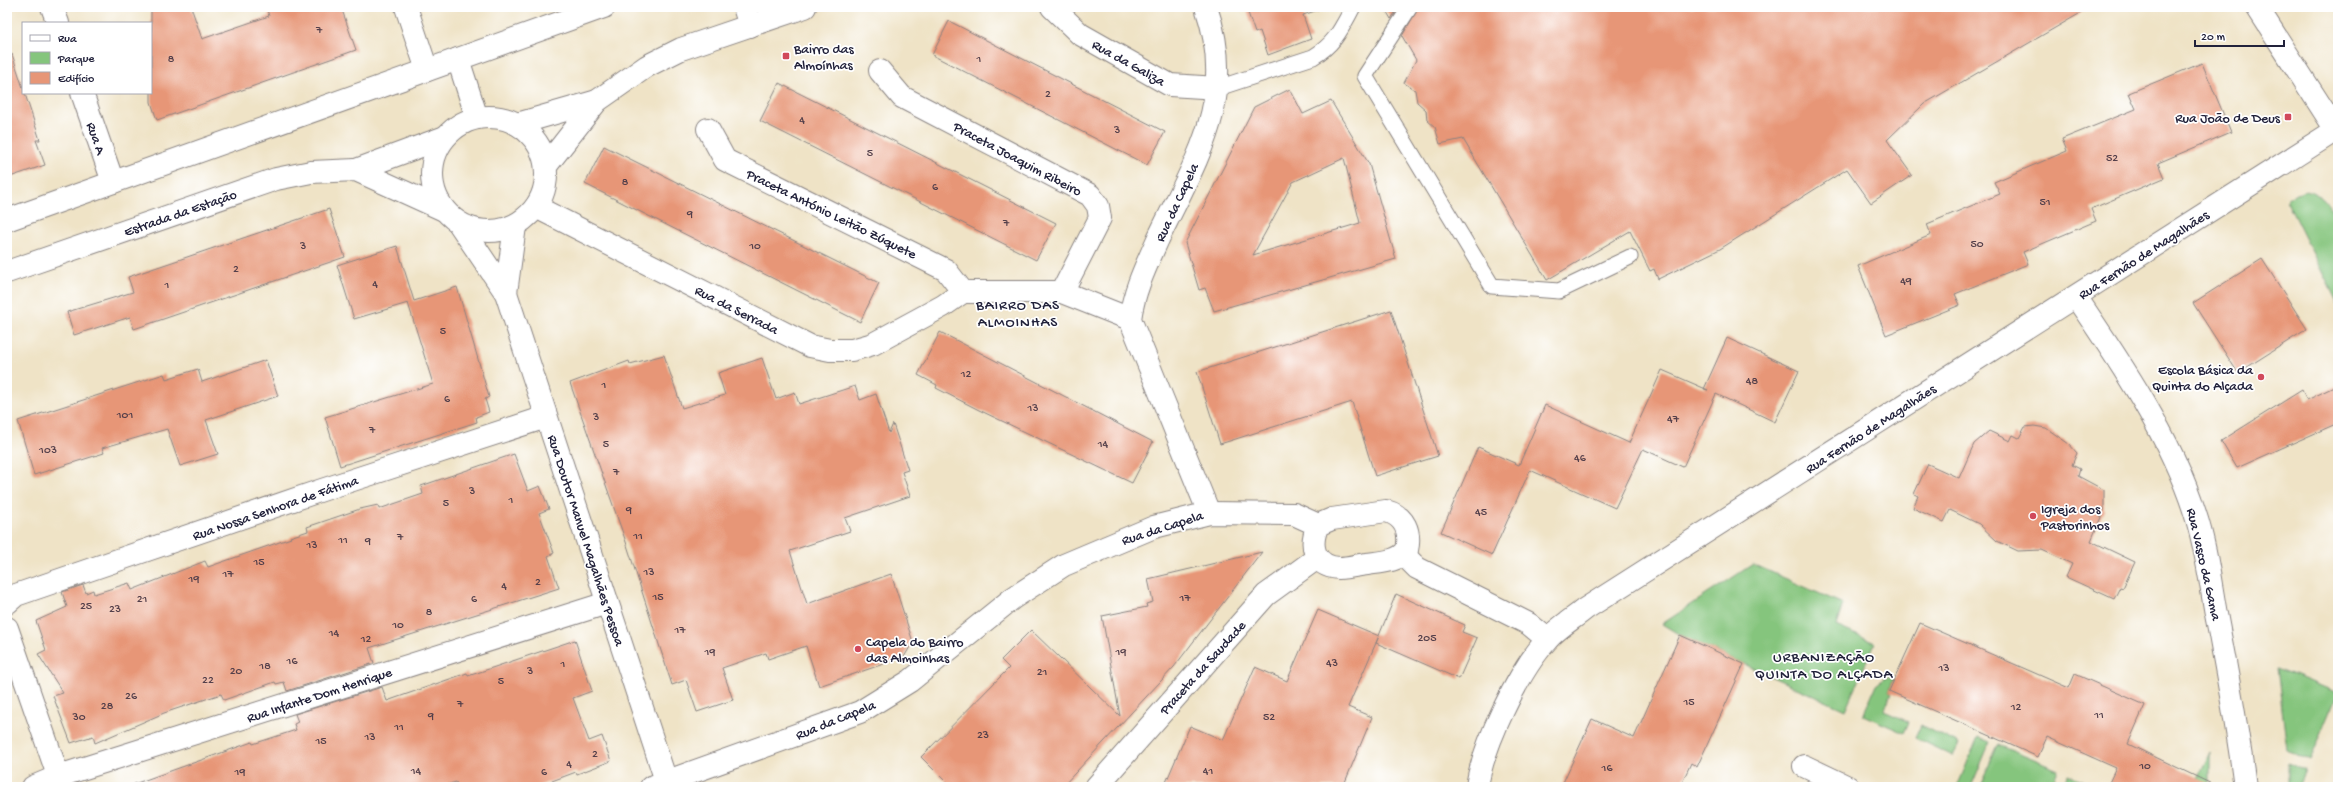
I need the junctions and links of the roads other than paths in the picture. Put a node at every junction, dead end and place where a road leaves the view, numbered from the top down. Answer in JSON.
{"nodes":[{"id":1,"x":52,"y":7,"type":"edge"},
{"id":2,"x":406,"y":7,"type":"edge"},
{"id":3,"x":604,"y":7,"type":"edge"},
{"id":4,"x":805,"y":7,"type":"edge"},
{"id":5,"x":1052,"y":7,"type":"edge"},
{"id":6,"x":1206,"y":7,"type":"edge"},
{"id":7,"x":1353,"y":7,"type":"edge"},
{"id":8,"x":1410,"y":7,"type":"edge"},
{"id":9,"x":2257,"y":7,"type":"edge"},
{"id":10,"x":747,"y":16,"type":"edge"},
{"id":11,"x":58,"y":22,"type":"edge"},
{"id":12,"x":458,"y":59,"type":"junction"},
{"id":13,"x":428,"y":70,"type":"junction"},
{"id":14,"x":880,"y":70,"type":"dead end"},
{"id":15,"x":1218,"y":88,"type":"junction"},
{"id":16,"x":82,"y":94,"type":"edge"},
{"id":17,"x":597,"y":101,"type":"junction"},
{"id":18,"x":477,"y":118,"type":"junction"},
{"id":19,"x":517,"y":124,"type":"junction"},
{"id":20,"x":708,"y":128,"type":"dead end"},
{"id":21,"x":2337,"y":131,"type":"edge"},
{"id":22,"x":445,"y":137,"type":"junction"},
{"id":23,"x":546,"y":166,"type":"junction"},
{"id":24,"x":356,"y":170,"type":"junction"},
{"id":25,"x":113,"y":182,"type":"junction"},
{"id":26,"x":536,"y":207,"type":"junction"},
{"id":27,"x":444,"y":210,"type":"junction"},
{"id":28,"x":7,"y":220,"type":"edge"},
{"id":29,"x":460,"y":225,"type":"junction"},
{"id":30,"x":515,"y":226,"type":"junction"},
{"id":31,"x":1630,"y":257,"type":"dead end"},
{"id":32,"x":7,"y":272,"type":"edge"},
{"id":33,"x":963,"y":292,"type":"junction"},
{"id":34,"x":1062,"y":292,"type":"junction"},
{"id":35,"x":506,"y":293,"type":"junction"},
{"id":36,"x":2076,"y":297,"type":"junction"},
{"id":37,"x":1130,"y":319,"type":"junction"},
{"id":38,"x":546,"y":417,"type":"junction"},
{"id":39,"x":1209,"y":513,"type":"junction"},
{"id":40,"x":1318,"y":525,"type":"junction"},
{"id":41,"x":1404,"y":555,"type":"junction"},
{"id":42,"x":1317,"y":558,"type":"junction"},
{"id":43,"x":7,"y":603,"type":"edge"},
{"id":44,"x":607,"y":603,"type":"junction"},
{"id":45,"x":7,"y":628,"type":"edge"},
{"id":46,"x":1547,"y":639,"type":"junction"},
{"id":47,"x":1804,"y":766,"type":"dead end"},
{"id":48,"x":61,"y":781,"type":"edge"},
{"id":49,"x":662,"y":785,"type":"edge"},
{"id":50,"x":33,"y":787,"type":"edge"},
{"id":51,"x":1096,"y":787,"type":"edge"},
{"id":52,"x":1477,"y":787,"type":"edge"},
{"id":53,"x":1848,"y":787,"type":"edge"},
{"id":54,"x":2245,"y":787,"type":"edge"}],
"edges":[{"from":1,"to":11,"type":"street"},
{"from":2,"to":13,"type":"street"},
{"from":3,"to":12,"type":"street"},
{"from":4,"to":10,"type":"street"},
{"from":5,"to":15,"type":"street","name":"Rua da Galiza"},
{"from":6,"to":15,"type":"street","name":"Rua da Capela"},
{"from":7,"to":15,"type":"lane"},
{"from":8,"to":31,"type":"lane"},
{"from":9,"to":21,"type":"street"},
{"from":10,"to":17,"type":"street"},
{"from":12,"to":13,"type":"street"},
{"from":12,"to":18,"type":"street"},
{"from":13,"to":25,"type":"street"},
{"from":14,"to":34,"type":"street","name":"Praceta Joaquim Ribeiro"},
{"from":15,"to":37,"type":"street","name":"Rua da Capela"},
{"from":16,"to":25,"type":"street","name":"Rua A"},
{"from":17,"to":19,"type":"street"},
{"from":17,"to":23,"type":"street"},
{"from":18,"to":19,"type":"street","name":"Estrada da Estação"},
{"from":18,"to":22,"type":"street","name":"Estrada da Estação"},
{"from":19,"to":23,"type":"street","name":"Estrada da Estação"},
{"from":20,"to":33,"type":"street","name":"Praceta António Leitão Zúquete"},
{"from":21,"to":36,"type":"street","name":"Rua Fernão de Magalhães"},
{"from":22,"to":24,"type":"street","name":"Estrada da Estação"},
{"from":22,"to":27,"type":"street","name":"Estrada da Estação"},
{"from":23,"to":26,"type":"street","name":"Estrada da Estação"},
{"from":24,"to":27,"type":"street","name":"Estrada da Estação"},
{"from":24,"to":32,"type":"street","name":"Estrada da Estação"},
{"from":25,"to":28,"type":"street"},
{"from":26,"to":30,"type":"street","name":"Estrada da Estação"},
{"from":26,"to":33,"type":"street","name":"Rua da Serrada"},
{"from":27,"to":29,"type":"street","name":"Estrada da Estação"},
{"from":29,"to":30,"type":"street","name":"Estrada da Estação"},
{"from":29,"to":35,"type":"street","name":"Rua Doutor Manuel Magalhães Pessoa"},
{"from":30,"to":35,"type":"street","name":"Rua Doutor Manuel Magalhães Pessoa"},
{"from":33,"to":34,"type":"street"},
{"from":34,"to":37,"type":"street"},
{"from":35,"to":38,"type":"street","name":"Rua Doutor Manuel Magalhães Pessoa"},
{"from":36,"to":46,"type":"street","name":"Rua Fernão de Magalhães"},
{"from":36,"to":54,"type":"street","name":"Rua Vasco da Gama"},
{"from":37,"to":39,"type":"street","name":"Rua da Capela"},
{"from":38,"to":43,"type":"street","name":"Rua Nossa Senhora de Fátima"},
{"from":38,"to":44,"type":"street","name":"Rua Doutor Manuel Magalhães Pessoa"},
{"from":39,"to":40,"type":"street"},
{"from":39,"to":49,"type":"street","name":"Rua da Capela"},
{"from":40,"to":41,"type":"street"},
{"from":40,"to":42,"type":"street"},
{"from":41,"to":42,"type":"street"},
{"from":41,"to":46,"type":"street"},
{"from":42,"to":51,"type":"street","name":"Praceta da Saudade"},
{"from":44,"to":48,"type":"street","name":"Rua Infante Dom Henrique"},
{"from":44,"to":49,"type":"street","name":"Rua Doutor Manuel Magalhães Pessoa"},
{"from":45,"to":48,"type":"street"},
{"from":46,"to":52,"type":"street","name":"Rua Fernão de Magalhães"},
{"from":47,"to":53,"type":"street"},
{"from":48,"to":50,"type":"street","name":"Rua Infante Dom Henrique"}]}
